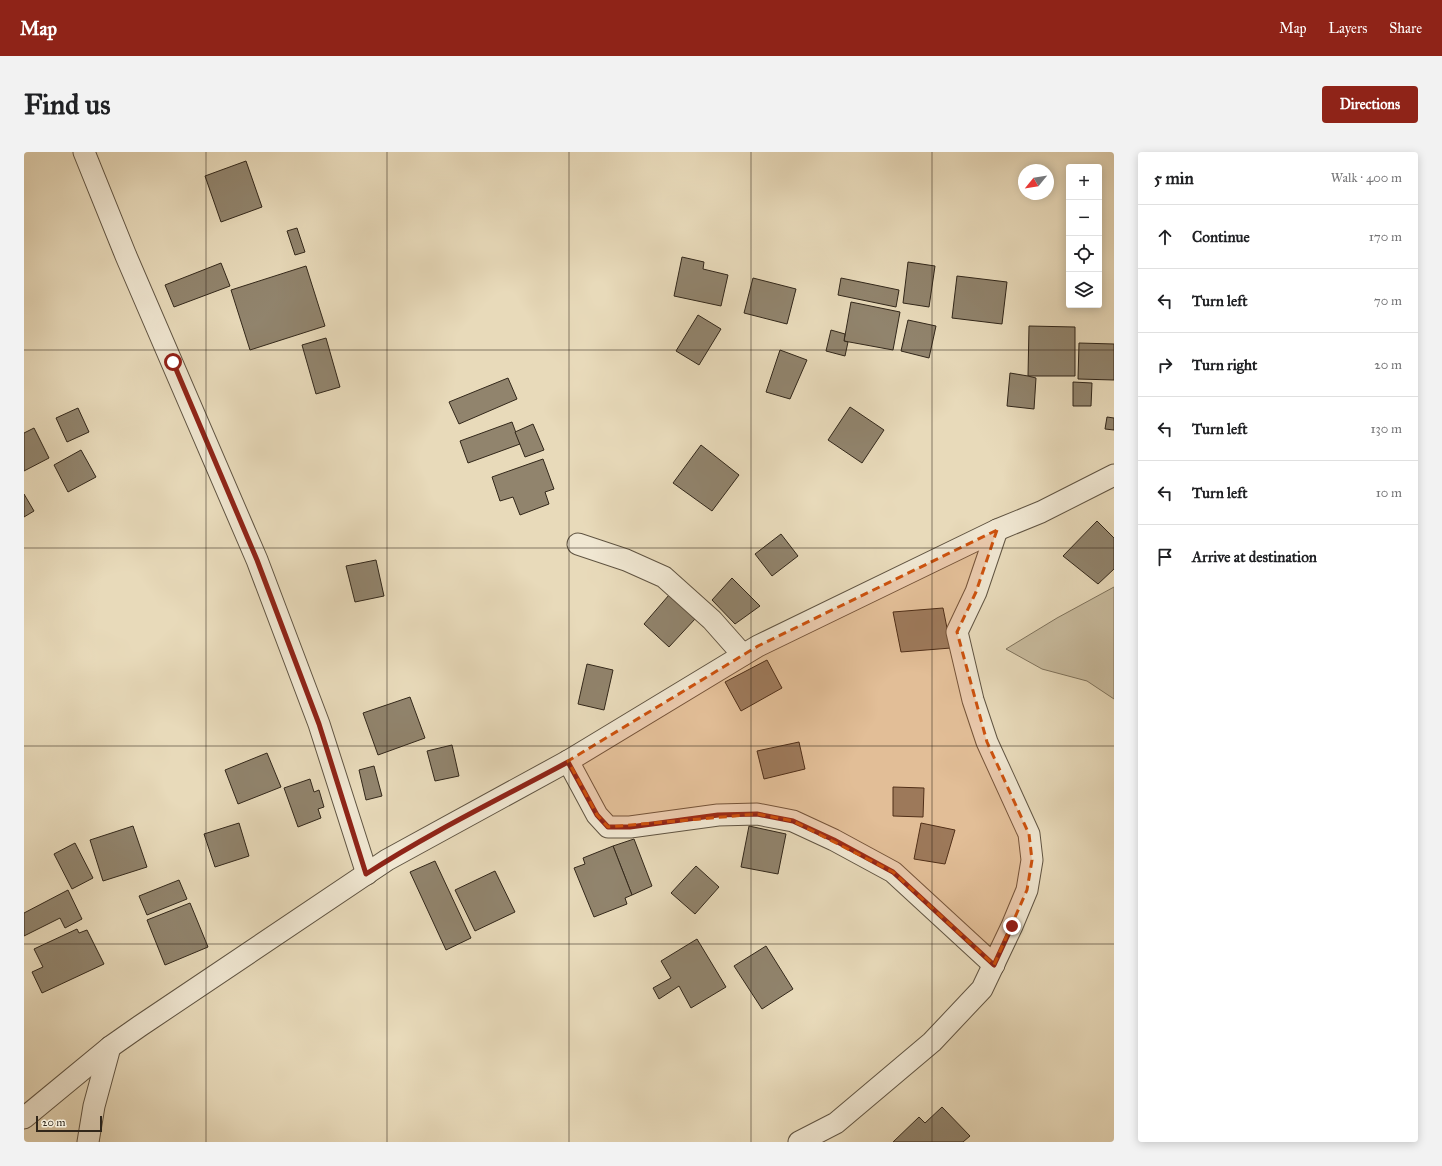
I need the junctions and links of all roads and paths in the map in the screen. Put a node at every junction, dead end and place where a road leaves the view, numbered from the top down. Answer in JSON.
{"nodes":[{"id":1,"x":84,"y":152,"type":"edge"},
{"id":2,"x":1114,"y":474,"type":"edge"},
{"id":3,"x":997,"y":530,"type":"junction"},
{"id":4,"x":578,"y":544,"type":"dead end"},
{"id":5,"x":743,"y":655,"type":"junction"},
{"id":6,"x":568,"y":762,"type":"junction"},
{"id":7,"x":366,"y":874,"type":"junction"},
{"id":8,"x":994,"y":965,"type":"junction"},
{"id":9,"x":110,"y":1047,"type":"junction"},
{"id":10,"x":24,"y":1118,"type":"edge"},
{"id":11,"x":88,"y":1142,"type":"edge"},
{"id":12,"x":799,"y":1142,"type":"edge"}],
"edges":[{"from":1,"to":7,"type":"street"},
{"from":2,"to":3,"type":"street"},
{"from":3,"to":5,"type":"street"},
{"from":3,"to":8,"type":"street"},
{"from":4,"to":5,"type":"street"},
{"from":5,"to":6,"type":"street"},
{"from":6,"to":7,"type":"street"},
{"from":6,"to":8,"type":"street"},
{"from":7,"to":9,"type":"street"},
{"from":8,"to":12,"type":"street"},
{"from":9,"to":10,"type":"street"},
{"from":9,"to":11,"type":"street"}]}
